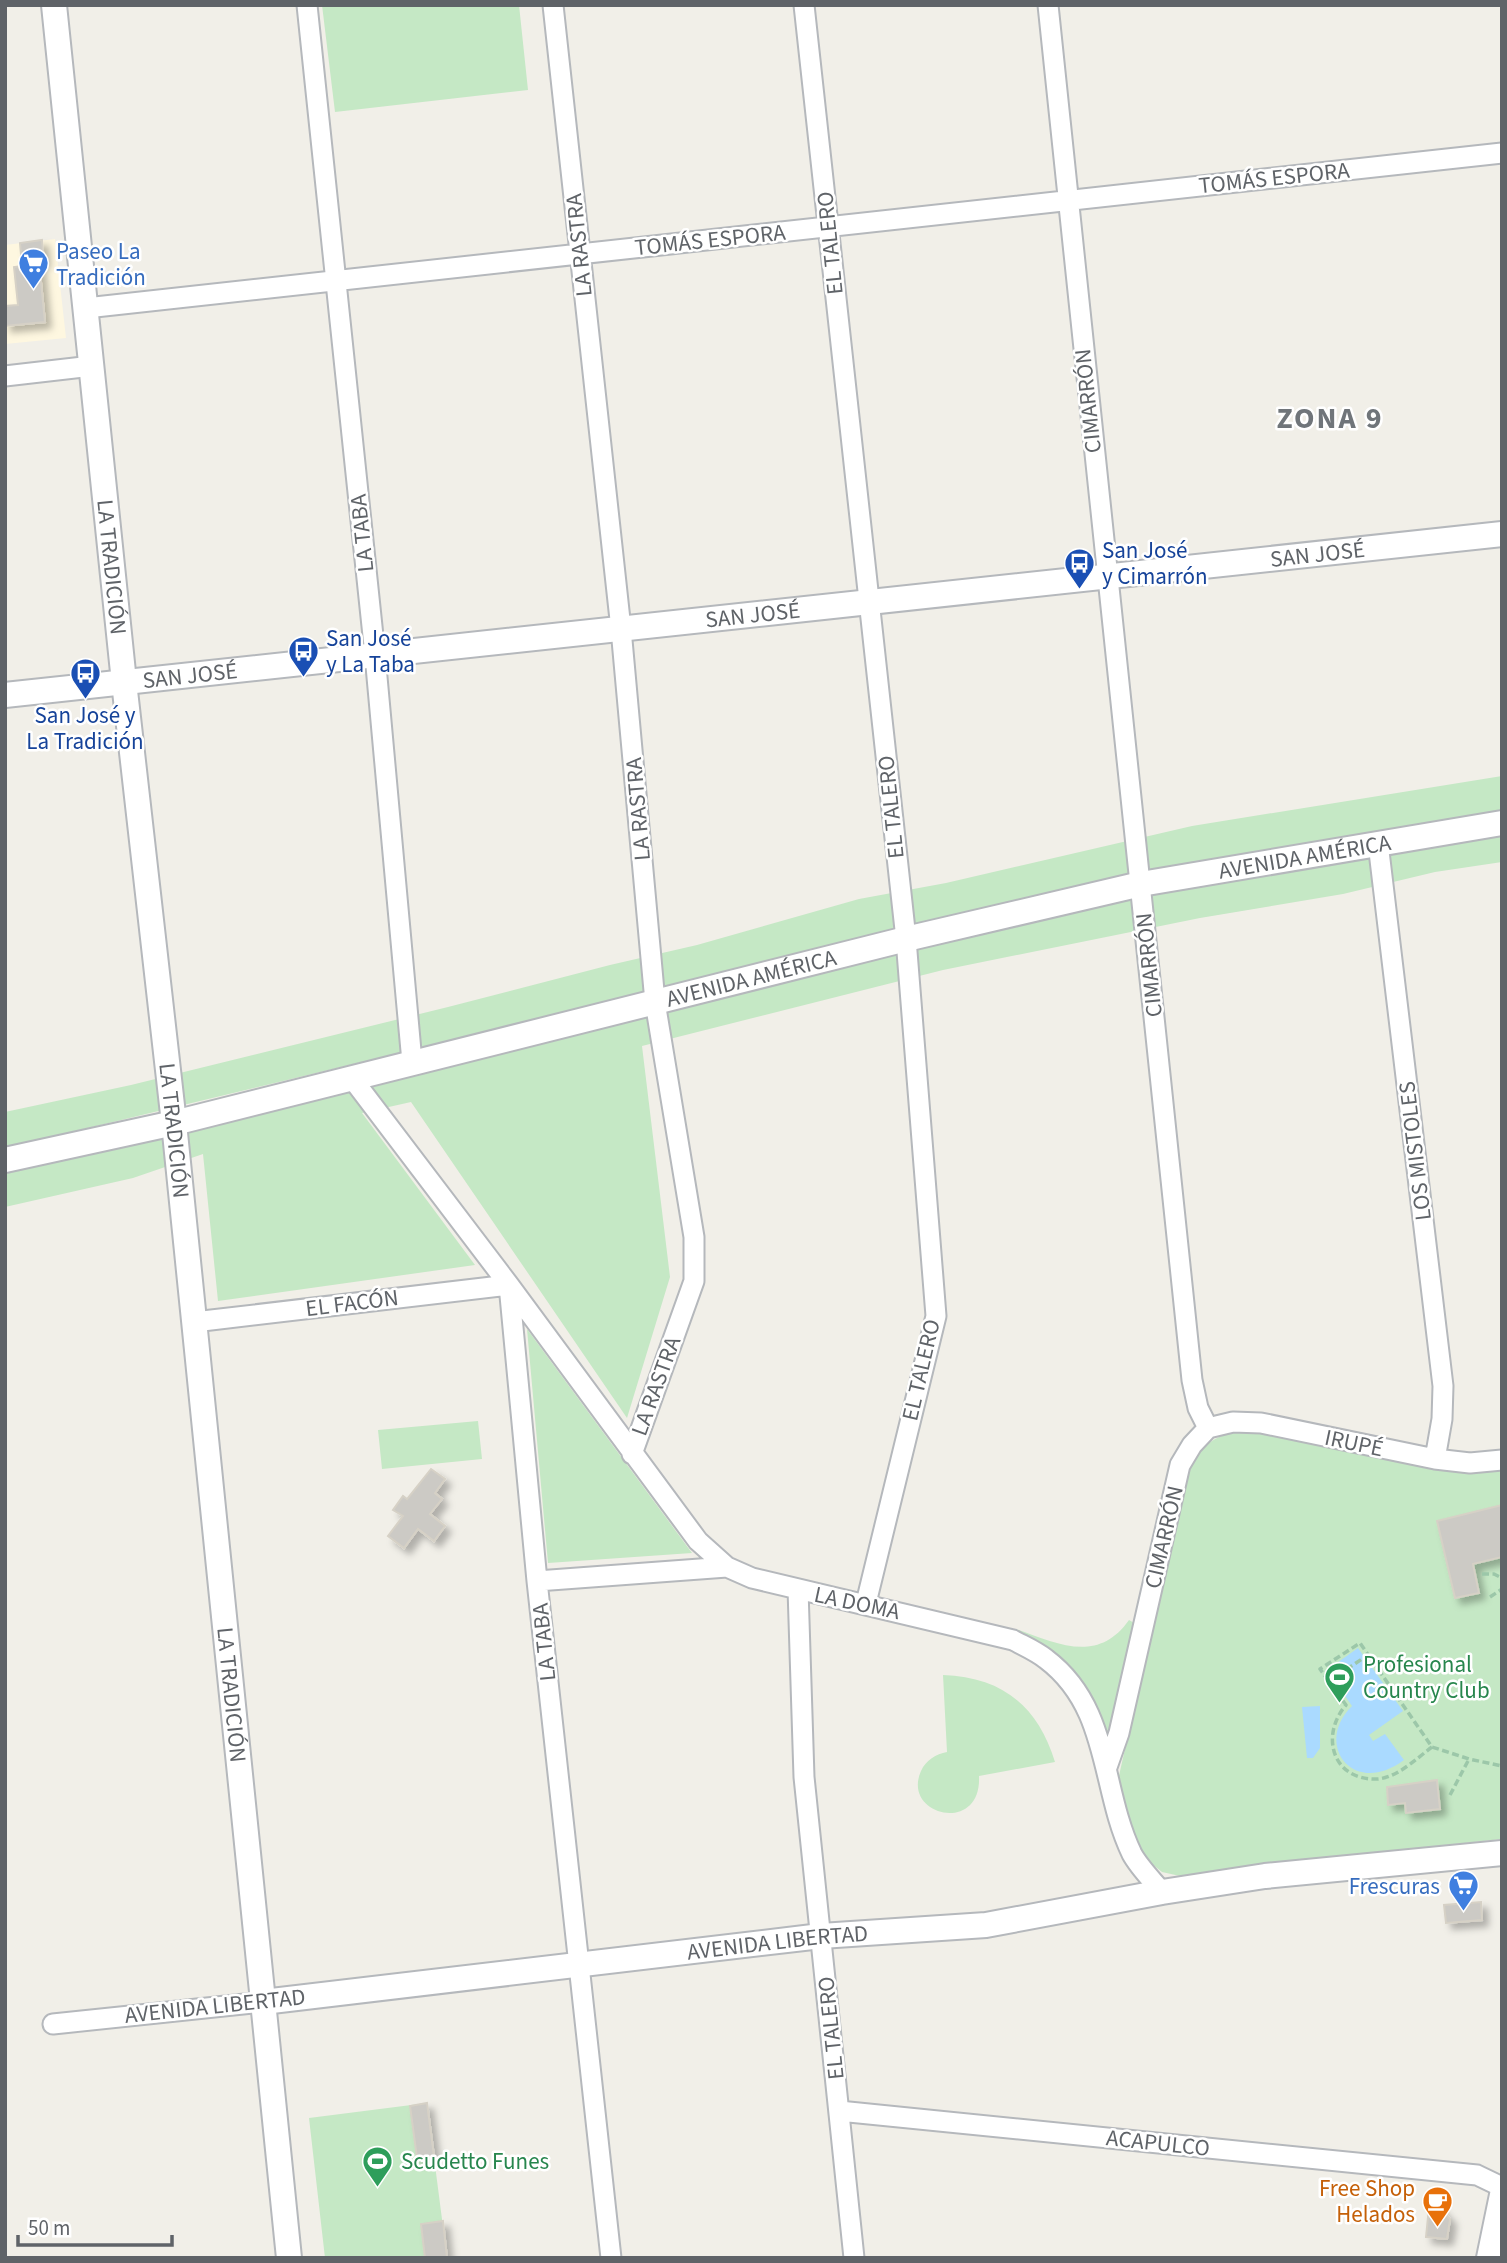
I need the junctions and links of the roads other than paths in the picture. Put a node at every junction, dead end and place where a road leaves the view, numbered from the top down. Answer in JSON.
{"nodes":[{"id":1,"x":54,"y":5,"type":"edge"},
{"id":2,"x":307,"y":5,"type":"edge"},
{"id":3,"x":553,"y":5,"type":"edge"},
{"id":4,"x":804,"y":5,"type":"edge"},
{"id":5,"x":1048,"y":5,"type":"edge"},
{"id":6,"x":1502,"y":153,"type":"edge"},
{"id":7,"x":1067,"y":200,"type":"junction"},
{"id":8,"x":828,"y":227,"type":"junction"},
{"id":9,"x":580,"y":254,"type":"junction"},
{"id":10,"x":335,"y":281,"type":"junction"},
{"id":11,"x":86,"y":309,"type":"junction"},
{"id":12,"x":92,"y":366,"type":"junction"},
{"id":13,"x":5,"y":376,"type":"edge"},
{"id":14,"x":1502,"y":534,"type":"edge"},
{"id":15,"x":1105,"y":576,"type":"junction"},
{"id":16,"x":869,"y":602,"type":"junction"},
{"id":17,"x":621,"y":629,"type":"junction"},
{"id":18,"x":375,"y":655,"type":"junction"},
{"id":19,"x":124,"y":682,"type":"junction"},
{"id":20,"x":5,"y":695,"type":"edge"},
{"id":21,"x":1502,"y":823,"type":"edge"},
{"id":22,"x":1378,"y":843,"type":"junction"},
{"id":23,"x":1141,"y":884,"type":"junction"},
{"id":24,"x":906,"y":939,"type":"junction"},
{"id":25,"x":655,"y":1002,"type":"junction"},
{"id":26,"x":412,"y":1062,"type":"junction"},
{"id":27,"x":351,"y":1077,"type":"junction"},
{"id":28,"x":174,"y":1123,"type":"junction"},
{"id":29,"x":5,"y":1160,"type":"edge"},
{"id":30,"x":509,"y":1285,"type":"junction"},
{"id":31,"x":194,"y":1322,"type":"junction"},
{"id":32,"x":1208,"y":1428,"type":"junction"},
{"id":33,"x":632,"y":1454,"type":"junction"},
{"id":34,"x":1435,"y":1459,"type":"junction"},
{"id":35,"x":1502,"y":1460,"type":"edge"},
{"id":36,"x":727,"y":1567,"type":"junction"},
{"id":37,"x":537,"y":1581,"type":"junction"},
{"id":38,"x":798,"y":1590,"type":"junction"},
{"id":39,"x":866,"y":1603,"type":"junction"},
{"id":40,"x":1107,"y":1767,"type":"junction"},
{"id":41,"x":1502,"y":1853,"type":"edge"},
{"id":42,"x":1162,"y":1892,"type":"junction"},
{"id":43,"x":821,"y":1936,"type":"junction"},
{"id":44,"x":579,"y":1965,"type":"junction"},
{"id":45,"x":263,"y":2002,"type":"junction"},
{"id":46,"x":53,"y":2024,"type":"dead end"},
{"id":47,"x":839,"y":2111,"type":"junction"},
{"id":48,"x":1502,"y":2168,"type":"edge"},
{"id":49,"x":1477,"y":2175,"type":"junction"},
{"id":50,"x":1502,"y":2187,"type":"edge"},
{"id":51,"x":1502,"y":2195,"type":"edge"},
{"id":52,"x":289,"y":2258,"type":"edge"},
{"id":53,"x":611,"y":2258,"type":"edge"},
{"id":54,"x":854,"y":2258,"type":"edge"},
{"id":55,"x":1489,"y":2258,"type":"edge"}],
"edges":[{"from":1,"to":11,"type":"street","name":"LA TRADICIÓN"},
{"from":2,"to":10,"type":"street","name":"LA TABA"},
{"from":3,"to":9,"type":"street","name":"LA RASTRA"},
{"from":4,"to":8,"type":"street","name":"EL TALERO"},
{"from":5,"to":7,"type":"street","name":"CIMARRÓN"},
{"from":6,"to":7,"type":"street","name":"TOMÁS ESPORA"},
{"from":7,"to":8,"type":"street","name":"TOMÁS ESPORA"},
{"from":7,"to":15,"type":"street","name":"CIMARRÓN"},
{"from":8,"to":9,"type":"street","name":"TOMÁS ESPORA"},
{"from":8,"to":16,"type":"street","name":"EL TALERO"},
{"from":9,"to":10,"type":"street","name":"TOMÁS ESPORA"},
{"from":9,"to":17,"type":"street","name":"LA RASTRA"},
{"from":10,"to":11,"type":"street","name":"TOMÁS ESPORA"},
{"from":10,"to":18,"type":"street","name":"LA TABA"},
{"from":11,"to":12,"type":"street","name":"LA TRADICIÓN"},
{"from":12,"to":13,"type":"street"},
{"from":12,"to":19,"type":"street","name":"LA TRADICIÓN"},
{"from":14,"to":15,"type":"street","name":"SAN JOSÉ"},
{"from":15,"to":16,"type":"street","name":"SAN JOSÉ"},
{"from":15,"to":23,"type":"street","name":"CIMARRÓN"},
{"from":16,"to":17,"type":"street","name":"SAN JOSÉ"},
{"from":16,"to":24,"type":"street","name":"EL TALERO"},
{"from":17,"to":18,"type":"street","name":"SAN JOSÉ"},
{"from":17,"to":25,"type":"street","name":"LA RASTRA"},
{"from":18,"to":19,"type":"street","name":"SAN JOSÉ"},
{"from":18,"to":26,"type":"street","name":"LA TABA"},
{"from":19,"to":20,"type":"street","name":"SAN JOSÉ"},
{"from":19,"to":28,"type":"street","name":"LA TRADICIÓN"},
{"from":21,"to":22,"type":"street","name":"AVENIDA AMÉRICA"},
{"from":22,"to":23,"type":"street","name":"AVENIDA AMÉRICA"},
{"from":22,"to":34,"type":"street","name":"LOS MISTOLES"},
{"from":23,"to":24,"type":"street","name":"AVENIDA AMÉRICA"},
{"from":23,"to":32,"type":"street","name":"CIMARRÓN"},
{"from":24,"to":25,"type":"street","name":"AVENIDA AMÉRICA"},
{"from":24,"to":39,"type":"street","name":"EL TALERO"},
{"from":25,"to":26,"type":"street","name":"AVENIDA AMÉRICA"},
{"from":25,"to":33,"type":"street","name":"LA RASTRA"},
{"from":26,"to":27,"type":"street","name":"AVENIDA AMÉRICA"},
{"from":27,"to":28,"type":"street","name":"AVENIDA AMÉRICA"},
{"from":27,"to":30,"type":"street"},
{"from":28,"to":29,"type":"street","name":"AVENIDA AMÉRICA"},
{"from":28,"to":31,"type":"street","name":"LA TRADICIÓN"},
{"from":30,"to":31,"type":"street","name":"EL FACÓN"},
{"from":30,"to":33,"type":"street"},
{"from":30,"to":37,"type":"street","name":"LA TABA"},
{"from":31,"to":45,"type":"street","name":"LA TRADICIÓN"},
{"from":32,"to":34,"type":"street","name":"IRUPÉ"},
{"from":32,"to":40,"type":"street","name":"CIMARRÓN"},
{"from":33,"to":36,"type":"street","name":"LA RASTRA"},
{"from":34,"to":35,"type":"street","name":"IRUPÉ"},
{"from":36,"to":37,"type":"street","name":"LA DOMA"},
{"from":36,"to":38,"type":"street","name":"LA DOMA"},
{"from":37,"to":44,"type":"street","name":"LA TABA"},
{"from":38,"to":39,"type":"street","name":"LA DOMA"},
{"from":38,"to":43,"type":"street","name":"EL TALERO"},
{"from":39,"to":40,"type":"street","name":"LA DOMA"},
{"from":40,"to":42,"type":"street"},
{"from":41,"to":42,"type":"street","name":"AVENIDA LIBERTAD"},
{"from":42,"to":43,"type":"street","name":"AVENIDA LIBERTAD"},
{"from":43,"to":44,"type":"street","name":"AVENIDA LIBERTAD"},
{"from":43,"to":47,"type":"street","name":"EL TALERO"},
{"from":44,"to":45,"type":"street","name":"AVENIDA LIBERTAD"},
{"from":44,"to":53,"type":"street","name":"LA TABA"},
{"from":45,"to":46,"type":"street","name":"AVENIDA LIBERTAD"},
{"from":45,"to":52,"type":"street","name":"LA TRADICIÓN"},
{"from":47,"to":49,"type":"street","name":"ACAPULCO"},
{"from":47,"to":54,"type":"street","name":"EL TALERO"},
{"from":48,"to":49,"type":"street","name":"ACAPULCO"},
{"from":49,"to":50,"type":"street","name":"ACAPULCO"},
{"from":51,"to":55,"type":"street"}]}
